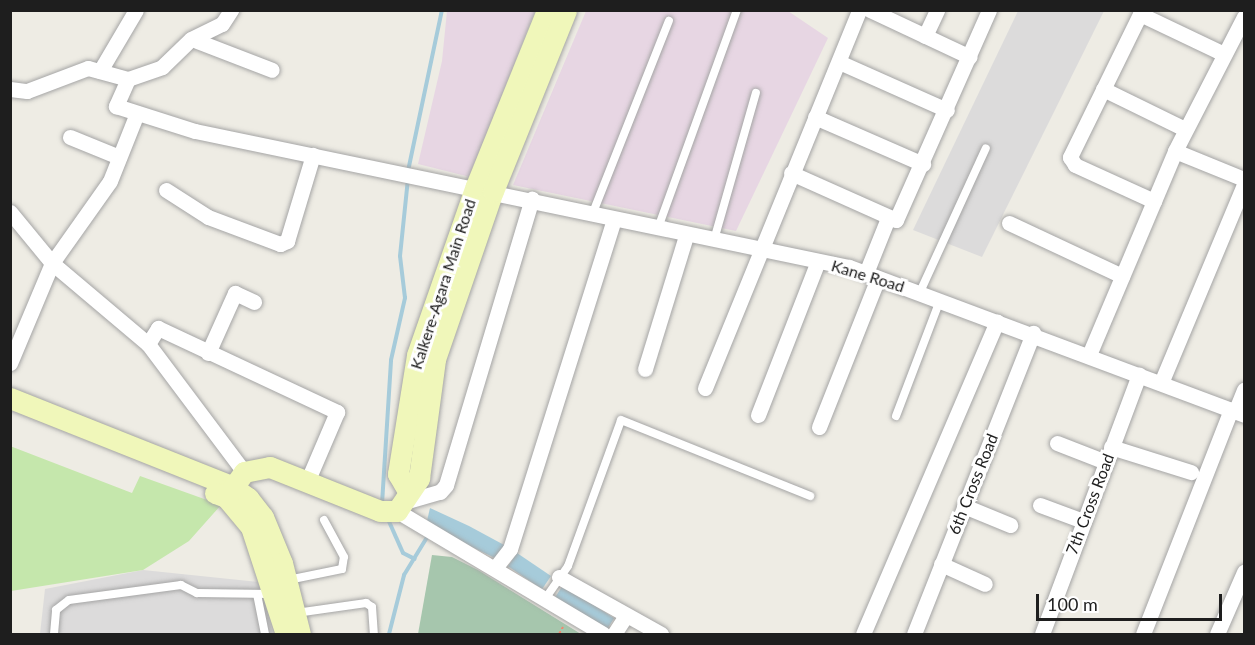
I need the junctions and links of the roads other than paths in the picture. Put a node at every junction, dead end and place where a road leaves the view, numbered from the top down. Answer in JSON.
{"nodes":[{"id":1,"x":136,"y":10,"type":"edge"},
{"id":2,"x":547,"y":10,"type":"edge"},
{"id":3,"x":566,"y":10,"type":"edge"},
{"id":4,"x":737,"y":10,"type":"edge"},
{"id":5,"x":859,"y":10,"type":"edge"},
{"id":6,"x":870,"y":10,"type":"edge"},
{"id":7,"x":937,"y":10,"type":"edge"},
{"id":8,"x":989,"y":10,"type":"edge"},
{"id":9,"x":225,"y":12,"type":"edge"},
{"id":10,"x":1141,"y":12,"type":"edge"},
{"id":11,"x":1245,"y":17,"type":"edge"},
{"id":12,"x":669,"y":21,"type":"dead end"},
{"id":13,"x":925,"y":36,"type":"junction"},
{"id":14,"x":197,"y":41,"type":"junction"},
{"id":15,"x":1224,"y":54,"type":"junction"},
{"id":16,"x":970,"y":57,"type":"junction"},
{"id":17,"x":839,"y":62,"type":"junction"},
{"id":18,"x":272,"y":70,"type":"dead end"},
{"id":19,"x":100,"y":71,"type":"junction"},
{"id":20,"x":128,"y":79,"type":"junction"},
{"id":21,"x":10,"y":89,"type":"edge"},
{"id":22,"x":1103,"y":89,"type":"junction"},
{"id":23,"x":756,"y":93,"type":"dead end"},
{"id":24,"x":947,"y":110,"type":"junction"},
{"id":25,"x":138,"y":113,"type":"junction"},
{"id":26,"x":815,"y":117,"type":"junction"},
{"id":27,"x":1185,"y":129,"type":"junction"},
{"id":28,"x":70,"y":137,"type":"dead end"},
{"id":29,"x":986,"y":148,"type":"dead end"},
{"id":30,"x":1175,"y":151,"type":"junction"},
{"id":31,"x":313,"y":156,"type":"junction"},
{"id":32,"x":119,"y":157,"type":"junction"},
{"id":33,"x":923,"y":164,"type":"junction"},
{"id":34,"x":791,"y":173,"type":"junction"},
{"id":35,"x":1245,"y":179,"type":"edge"},
{"id":36,"x":1245,"y":185,"type":"edge"},
{"id":37,"x":484,"y":189,"type":"junction"},
{"id":38,"x":166,"y":190,"type":"dead end"},
{"id":39,"x":532,"y":199,"type":"junction"},
{"id":40,"x":1154,"y":201,"type":"junction"},
{"id":41,"x":10,"y":212,"type":"edge"},
{"id":42,"x":592,"y":215,"type":"junction"},
{"id":43,"x":888,"y":218,"type":"junction"},
{"id":44,"x":614,"y":220,"type":"junction"},
{"id":45,"x":1010,"y":223,"type":"dead end"},
{"id":46,"x":658,"y":230,"type":"junction"},
{"id":47,"x":686,"y":236,"type":"junction"},
{"id":48,"x":714,"y":241,"type":"junction"},
{"id":49,"x":759,"y":250,"type":"junction"},
{"id":50,"x":818,"y":261,"type":"junction"},
{"id":51,"x":52,"y":263,"type":"junction"},
{"id":52,"x":872,"y":275,"type":"junction"},
{"id":53,"x":1122,"y":276,"type":"junction"},
{"id":54,"x":920,"y":292,"type":"junction"},
{"id":55,"x":940,"y":300,"type":"junction"},
{"id":56,"x":254,"y":302,"type":"dead end"},
{"id":57,"x":997,"y":321,"type":"junction"},
{"id":58,"x":1033,"y":333,"type":"junction"},
{"id":59,"x":148,"y":344,"type":"junction"},
{"id":60,"x":208,"y":353,"type":"junction"},
{"id":61,"x":1089,"y":355,"type":"junction"},
{"id":62,"x":10,"y":363,"type":"edge"},
{"id":63,"x":645,"y":369,"type":"dead end"},
{"id":64,"x":1139,"y":375,"type":"junction"},
{"id":65,"x":1161,"y":383,"type":"junction"},
{"id":66,"x":705,"y":388,"type":"dead end"},
{"id":67,"x":1245,"y":390,"type":"edge"},
{"id":68,"x":10,"y":398,"type":"edge"},
{"id":69,"x":10,"y":411,"type":"edge"},
{"id":70,"x":1237,"y":412,"type":"edge"},
{"id":71,"x":758,"y":415,"type":"dead end"},
{"id":72,"x":897,"y":416,"type":"dead end"},
{"id":73,"x":819,"y":427,"type":"dead end"},
{"id":74,"x":1057,"y":443,"type":"dead end"},
{"id":75,"x":1108,"y":455,"type":"junction"},
{"id":76,"x":1191,"y":472,"type":"dead end"},
{"id":77,"x":307,"y":482,"type":"junction"},
{"id":78,"x":234,"y":485,"type":"junction"},
{"id":79,"x":810,"y":496,"type":"dead end"},
{"id":80,"x":1040,"y":505,"type":"dead end"},
{"id":81,"x":396,"y":506,"type":"junction"},
{"id":82,"x":964,"y":506,"type":"junction"},
{"id":83,"x":324,"y":520,"type":"dead end"},
{"id":84,"x":1083,"y":521,"type":"junction"},
{"id":85,"x":1010,"y":525,"type":"dead end"},
{"id":86,"x":502,"y":559,"type":"junction"},
{"id":87,"x":941,"y":564,"type":"junction"},
{"id":88,"x":1245,"y":572,"type":"edge"},
{"id":89,"x":559,"y":577,"type":"junction"},
{"id":90,"x":985,"y":584,"type":"dead end"},
{"id":91,"x":280,"y":595,"type":"junction"},
{"id":92,"x":546,"y":596,"type":"junction"},
{"id":93,"x":625,"y":617,"type":"junction"},
{"id":94,"x":918,"y":633,"type":"edge"},
{"id":95,"x":54,"y":634,"type":"edge"},
{"id":96,"x":265,"y":634,"type":"edge"},
{"id":97,"x":286,"y":634,"type":"edge"},
{"id":98,"x":300,"y":634,"type":"edge"},
{"id":99,"x":374,"y":634,"type":"edge"},
{"id":100,"x":603,"y":634,"type":"edge"},
{"id":101,"x":614,"y":634,"type":"edge"},
{"id":102,"x":661,"y":634,"type":"edge"},
{"id":103,"x":863,"y":634,"type":"edge"},
{"id":104,"x":1042,"y":634,"type":"edge"},
{"id":105,"x":1143,"y":634,"type":"edge"},
{"id":106,"x":1217,"y":634,"type":"edge"}],
"edges":[{"from":1,"to":19,"type":"street"},
{"from":2,"to":37,"type":"street","name":"Kalkere-Agara Main Road"},
{"from":3,"to":37,"type":"street","name":"Kalkere-Agara Main Road"},
{"from":4,"to":46,"type":"lane"},
{"from":5,"to":17,"type":"street"},
{"from":6,"to":13,"type":"street"},
{"from":7,"to":13,"type":"street"},
{"from":8,"to":16,"type":"street"},
{"from":9,"to":14,"type":"street"},
{"from":10,"to":15,"type":"street"},
{"from":10,"to":22,"type":"street"},
{"from":11,"to":15,"type":"street"},
{"from":12,"to":42,"type":"lane"},
{"from":13,"to":16,"type":"street"},
{"from":14,"to":18,"type":"street"},
{"from":14,"to":20,"type":"street"},
{"from":15,"to":27,"type":"street"},
{"from":16,"to":24,"type":"street"},
{"from":17,"to":24,"type":"street"},
{"from":17,"to":26,"type":"street"},
{"from":19,"to":20,"type":"street"},
{"from":19,"to":21,"type":"street"},
{"from":20,"to":25,"type":"street"},
{"from":22,"to":27,"type":"street"},
{"from":22,"to":40,"type":"street"},
{"from":23,"to":48,"type":"lane"},
{"from":24,"to":33,"type":"street"},
{"from":25,"to":31,"type":"street","name":"Kane Road"},
{"from":25,"to":32,"type":"street"},
{"from":26,"to":33,"type":"street"},
{"from":26,"to":34,"type":"street"},
{"from":27,"to":30,"type":"street"},
{"from":28,"to":32,"type":"street"},
{"from":29,"to":54,"type":"lane"},
{"from":30,"to":35,"type":"street"},
{"from":30,"to":40,"type":"street"},
{"from":31,"to":37,"type":"street","name":"Kane Road"},
{"from":31,"to":38,"type":"street"},
{"from":32,"to":51,"type":"street"},
{"from":33,"to":43,"type":"street"},
{"from":34,"to":43,"type":"street"},
{"from":34,"to":49,"type":"street"},
{"from":36,"to":65,"type":"street"},
{"from":37,"to":39,"type":"street","name":"Kane Road"},
{"from":37,"to":81,"type":"street","name":"Kalkere-Agara Main Road"},
{"from":39,"to":42,"type":"street","name":"Kane Road"},
{"from":39,"to":81,"type":"street"},
{"from":40,"to":53,"type":"street"},
{"from":41,"to":51,"type":"street"},
{"from":42,"to":44,"type":"street","name":"Kane Road"},
{"from":43,"to":52,"type":"street"},
{"from":44,"to":46,"type":"street","name":"Kane Road"},
{"from":44,"to":86,"type":"street"},
{"from":45,"to":53,"type":"street"},
{"from":46,"to":47,"type":"street","name":"Kane Road"},
{"from":47,"to":48,"type":"street","name":"Kane Road"},
{"from":47,"to":63,"type":"street"},
{"from":48,"to":49,"type":"street","name":"Kane Road"},
{"from":49,"to":50,"type":"street","name":"Kane Road"},
{"from":49,"to":66,"type":"street"},
{"from":50,"to":52,"type":"street","name":"Kane Road"},
{"from":50,"to":71,"type":"street"},
{"from":51,"to":59,"type":"street"},
{"from":51,"to":62,"type":"street"},
{"from":52,"to":54,"type":"street","name":"Kane Road"},
{"from":52,"to":73,"type":"street"},
{"from":53,"to":61,"type":"street"},
{"from":54,"to":55,"type":"street","name":"Kane Road"},
{"from":55,"to":57,"type":"street","name":"Kane Road"},
{"from":55,"to":72,"type":"lane"},
{"from":56,"to":60,"type":"street"},
{"from":57,"to":58,"type":"street","name":"Kane Road"},
{"from":57,"to":103,"type":"street"},
{"from":58,"to":61,"type":"street","name":"Kane Road"},
{"from":58,"to":82,"type":"street","name":"6th Cross Road"},
{"from":59,"to":60,"type":"street"},
{"from":59,"to":78,"type":"street"},
{"from":60,"to":77,"type":"street"},
{"from":61,"to":64,"type":"street","name":"Kane Road"},
{"from":64,"to":65,"type":"street","name":"Kane Road"},
{"from":64,"to":75,"type":"street","name":"7th Cross Road"},
{"from":65,"to":70,"type":"street","name":"Kane Road"},
{"from":67,"to":70,"type":"street"},
{"from":68,"to":78,"type":"street"},
{"from":69,"to":78,"type":"street"},
{"from":70,"to":105,"type":"street"},
{"from":74,"to":75,"type":"street"},
{"from":75,"to":76,"type":"street"},
{"from":75,"to":84,"type":"street","name":"7th Cross Road"},
{"from":77,"to":78,"type":"street"},
{"from":77,"to":81,"type":"street"},
{"from":78,"to":91,"type":"street"},
{"from":79,"to":89,"type":"lane"},
{"from":80,"to":84,"type":"street"},
{"from":81,"to":86,"type":"street"},
{"from":82,"to":85,"type":"street"},
{"from":82,"to":87,"type":"street","name":"6th Cross Road"},
{"from":83,"to":91,"type":"lane"},
{"from":84,"to":104,"type":"street","name":"7th Cross Road"},
{"from":86,"to":92,"type":"street"},
{"from":87,"to":90,"type":"street"},
{"from":87,"to":94,"type":"street","name":"6th Cross Road"},
{"from":88,"to":106,"type":"street"},
{"from":89,"to":92,"type":"lane"},
{"from":89,"to":93,"type":"street"},
{"from":91,"to":95,"type":"lane"},
{"from":91,"to":96,"type":"lane"},
{"from":91,"to":97,"type":"street"},
{"from":91,"to":98,"type":"street"},
{"from":91,"to":99,"type":"lane"},
{"from":92,"to":100,"type":"street"},
{"from":93,"to":101,"type":"street"},
{"from":93,"to":102,"type":"street"}]}
